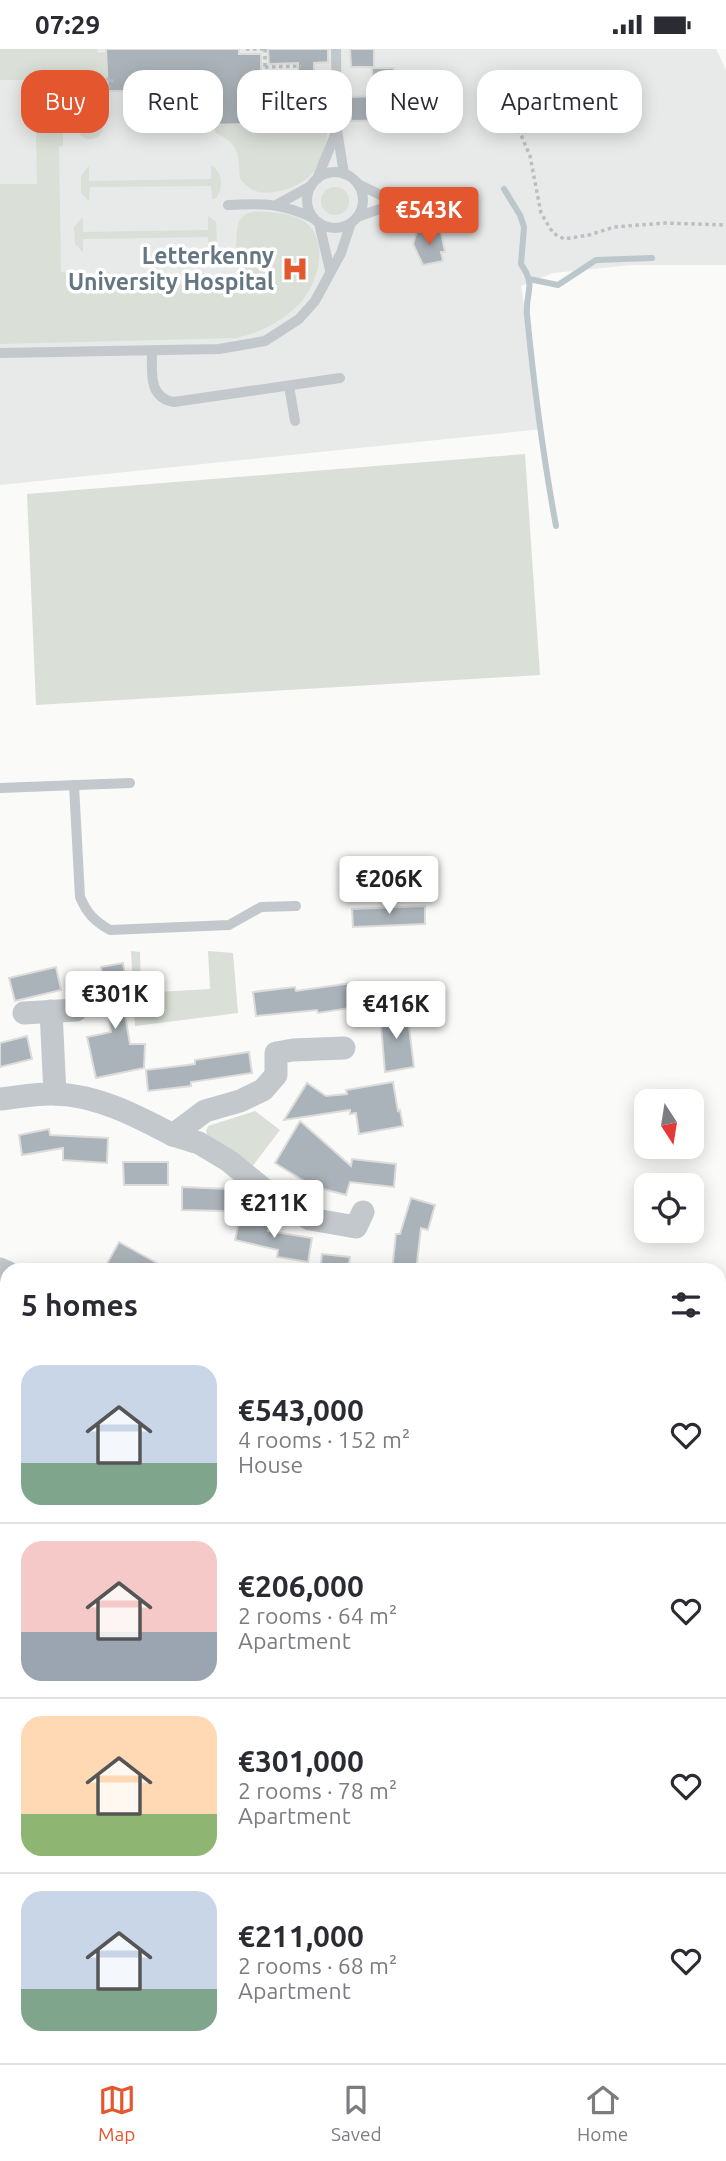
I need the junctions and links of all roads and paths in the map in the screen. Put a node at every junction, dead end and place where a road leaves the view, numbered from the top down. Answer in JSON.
{"nodes":[{"id":1,"x":246,"y":49,"type":"edge"},
{"id":2,"x":265,"y":49,"type":"edge"},
{"id":3,"x":336,"y":49,"type":"edge"},
{"id":4,"x":301,"y":66,"type":"dead end"},
{"id":5,"x":265,"y":67,"type":"joint"},
{"id":6,"x":336,"y":70,"type":"edge"},
{"id":7,"x":336,"y":133,"type":"edge"},
{"id":8,"x":337,"y":133,"type":"edge"},
{"id":9,"x":519,"y":133,"type":"edge"},
{"id":10,"x":344,"y":174,"type":"junction"},
{"id":11,"x":314,"y":183,"type":"junction"},
{"id":12,"x":358,"y":184,"type":"junction"},
{"id":13,"x":455,"y":195,"type":"dead end"},
{"id":14,"x":397,"y":203,"type":"junction"},
{"id":15,"x":278,"y":204,"type":"junction"},
{"id":16,"x":228,"y":205,"type":"dead end"},
{"id":17,"x":354,"y":220,"type":"junction"},
{"id":18,"x":316,"y":221,"type":"junction"},
{"id":19,"x":726,"y":225,"type":"edge"},
{"id":20,"x":330,"y":270,"type":"junction"},
{"id":21,"x":152,"y":351,"type":"junction"},
{"id":22,"x":0,"y":353,"type":"edge"},
{"id":23,"x":340,"y":378,"type":"dead end"},
{"id":24,"x":289,"y":386,"type":"junction"},
{"id":25,"x":295,"y":421,"type":"dead end"},
{"id":26,"x":130,"y":783,"type":"dead end"},
{"id":27,"x":74,"y":785,"type":"junction"},
{"id":28,"x":0,"y":788,"type":"edge"},
{"id":29,"x":296,"y":906,"type":"dead end"},
{"id":30,"x":76,"y":1010,"type":"dead end"},
{"id":31,"x":51,"y":1011,"type":"junction"},
{"id":32,"x":24,"y":1013,"type":"dead end"},
{"id":33,"x":344,"y":1048,"type":"dead end"},
{"id":34,"x":55,"y":1094,"type":"junction"},
{"id":35,"x":0,"y":1099,"type":"edge"},
{"id":36,"x":173,"y":1135,"type":"junction"},
{"id":37,"x":363,"y":1212,"type":"dead end"}],
"edges":[{"from":1,"to":2,"type":"path"},
{"from":2,"to":5,"type":"path"},
{"from":3,"to":6,"type":"lane"},
{"from":4,"to":5,"type":"path"},
{"from":7,"to":11,"type":"lane"},
{"from":8,"to":10,"type":"lane"},
{"from":9,"to":19,"type":"path"},
{"from":10,"to":11,"type":"lane"},
{"from":10,"to":12,"type":"lane"},
{"from":11,"to":15,"type":"lane"},
{"from":11,"to":18,"type":"lane"},
{"from":12,"to":14,"type":"lane"},
{"from":12,"to":17,"type":"lane"},
{"from":13,"to":14,"type":"lane"},
{"from":14,"to":17,"type":"lane"},
{"from":15,"to":16,"type":"lane"},
{"from":15,"to":18,"type":"lane"},
{"from":17,"to":18,"type":"lane"},
{"from":17,"to":20,"type":"lane"},
{"from":18,"to":20,"type":"lane"},
{"from":20,"to":21,"type":"lane"},
{"from":21,"to":22,"type":"lane"},
{"from":21,"to":24,"type":"lane"},
{"from":23,"to":24,"type":"lane"},
{"from":24,"to":25,"type":"lane"},
{"from":26,"to":27,"type":"lane"},
{"from":27,"to":28,"type":"lane"},
{"from":27,"to":29,"type":"lane"},
{"from":30,"to":31,"type":"street"},
{"from":31,"to":32,"type":"street"},
{"from":31,"to":34,"type":"street"},
{"from":33,"to":36,"type":"street"},
{"from":34,"to":35,"type":"street"},
{"from":34,"to":36,"type":"street"},
{"from":36,"to":37,"type":"street"}]}
